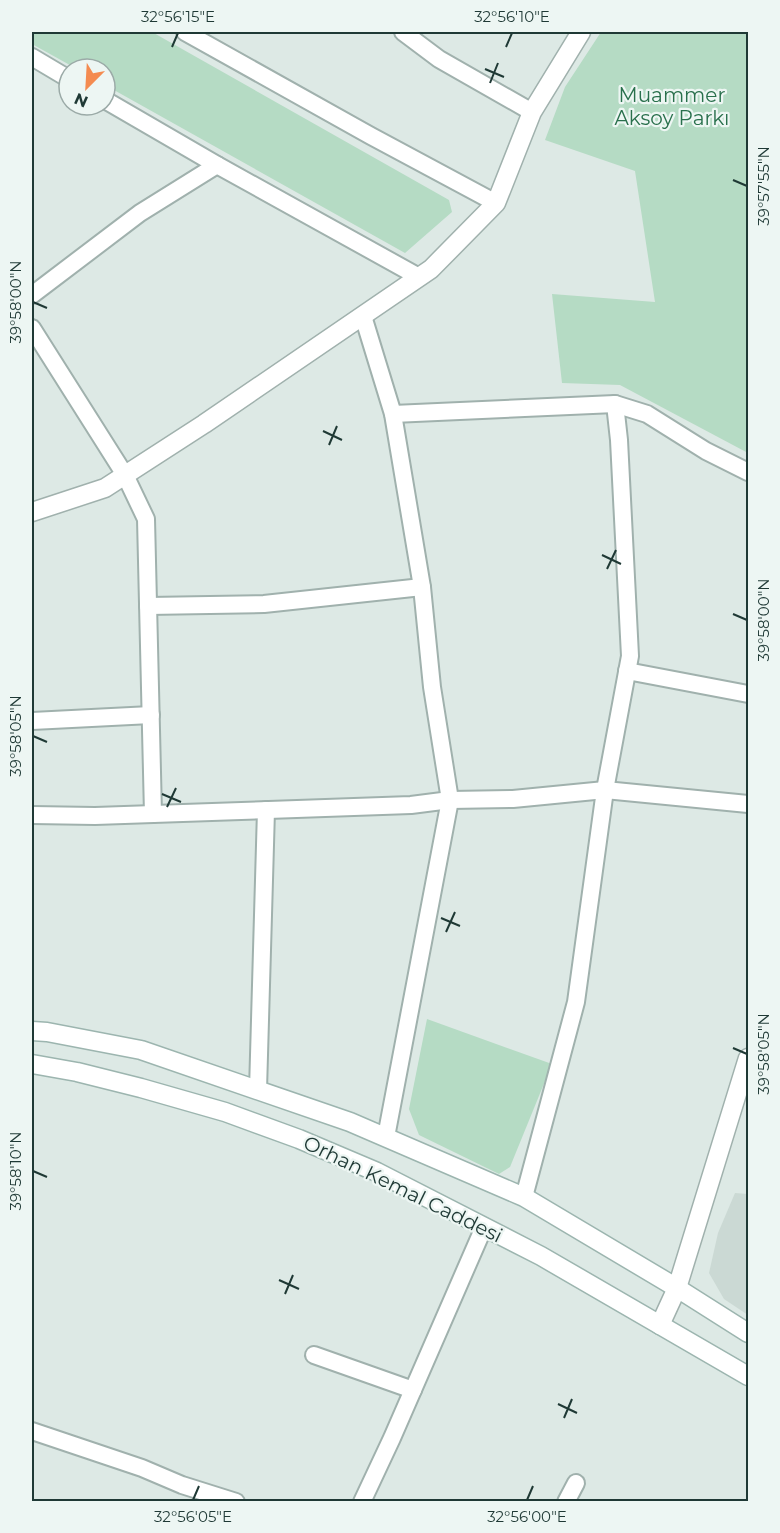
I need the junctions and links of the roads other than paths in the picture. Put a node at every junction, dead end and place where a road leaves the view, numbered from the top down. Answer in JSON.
{"nodes":[{"id":1,"x":184,"y":32,"type":"edge"},
{"id":2,"x":403,"y":32,"type":"edge"},
{"id":3,"x":581,"y":32,"type":"edge"},
{"id":4,"x":32,"y":57,"type":"edge"},
{"id":5,"x":57,"y":72,"type":"edge"},
{"id":6,"x":117,"y":107,"type":"edge"},
{"id":7,"x":532,"y":112,"type":"junction"},
{"id":8,"x":217,"y":165,"type":"junction"},
{"id":9,"x":496,"y":203,"type":"junction"},
{"id":10,"x":419,"y":277,"type":"junction"},
{"id":11,"x":32,"y":295,"type":"edge"},
{"id":12,"x":363,"y":316,"type":"junction"},
{"id":13,"x":32,"y":328,"type":"edge"},
{"id":14,"x":615,"y":404,"type":"junction"},
{"id":15,"x":393,"y":414,"type":"junction"},
{"id":16,"x":748,"y":472,"type":"edge"},
{"id":17,"x":125,"y":475,"type":"junction"},
{"id":18,"x":32,"y":512,"type":"edge"},
{"id":19,"x":422,"y":587,"type":"junction"},
{"id":20,"x":148,"y":606,"type":"junction"},
{"id":21,"x":627,"y":670,"type":"junction"},
{"id":22,"x":748,"y":694,"type":"edge"},
{"id":23,"x":151,"y":715,"type":"junction"},
{"id":24,"x":32,"y":721,"type":"edge"},
{"id":25,"x":605,"y":790,"type":"junction"},
{"id":26,"x":450,"y":800,"type":"junction"},
{"id":27,"x":748,"y":804,"type":"edge"},
{"id":28,"x":266,"y":810,"type":"junction"},
{"id":29,"x":153,"y":814,"type":"junction"},
{"id":30,"x":32,"y":815,"type":"edge"},
{"id":31,"x":32,"y":1031,"type":"edge"},
{"id":32,"x":32,"y":1065,"type":"edge"},
{"id":33,"x":747,"y":1068,"type":"edge"},
{"id":34,"x":258,"y":1090,"type":"junction"},
{"id":35,"x":386,"y":1137,"type":"junction"},
{"id":36,"x":524,"y":1197,"type":"junction"},
{"id":37,"x":484,"y":1227,"type":"junction"},
{"id":38,"x":677,"y":1288,"type":"junction"},
{"id":39,"x":660,"y":1325,"type":"junction"},
{"id":40,"x":748,"y":1333,"type":"edge"},
{"id":41,"x":314,"y":1355,"type":"dead end"},
{"id":42,"x":748,"y":1376,"type":"edge"},
{"id":43,"x":413,"y":1390,"type":"junction"},
{"id":44,"x":32,"y":1431,"type":"edge"},
{"id":45,"x":576,"y":1483,"type":"dead end"},
{"id":46,"x":236,"y":1502,"type":"edge"},
{"id":47,"x":362,"y":1502,"type":"edge"},
{"id":48,"x":566,"y":1502,"type":"edge"}],
"edges":[{"from":1,"to":9,"type":"street"},
{"from":2,"to":7,"type":"street"},
{"from":3,"to":7,"type":"main road"},
{"from":4,"to":5,"type":"street"},
{"from":6,"to":8,"type":"street"},
{"from":7,"to":9,"type":"main road"},
{"from":8,"to":10,"type":"street"},
{"from":8,"to":11,"type":"street"},
{"from":9,"to":10,"type":"main road"},
{"from":10,"to":12,"type":"main road"},
{"from":12,"to":15,"type":"street"},
{"from":12,"to":17,"type":"main road"},
{"from":13,"to":17,"type":"street"},
{"from":14,"to":15,"type":"street"},
{"from":14,"to":16,"type":"street"},
{"from":14,"to":21,"type":"street"},
{"from":15,"to":19,"type":"street"},
{"from":17,"to":18,"type":"main road"},
{"from":17,"to":20,"type":"street"},
{"from":19,"to":20,"type":"street"},
{"from":19,"to":26,"type":"street"},
{"from":20,"to":23,"type":"street"},
{"from":21,"to":22,"type":"street"},
{"from":21,"to":25,"type":"street"},
{"from":23,"to":24,"type":"street"},
{"from":23,"to":29,"type":"street"},
{"from":25,"to":26,"type":"street"},
{"from":25,"to":27,"type":"street"},
{"from":25,"to":36,"type":"street"},
{"from":26,"to":28,"type":"street"},
{"from":26,"to":35,"type":"street"},
{"from":28,"to":29,"type":"street"},
{"from":28,"to":34,"type":"street"},
{"from":29,"to":30,"type":"street"},
{"from":31,"to":34,"type":"main road","name":"Orhan Kemal Caddesi"},
{"from":32,"to":37,"type":"main road","name":"Orhan Kemal Caddesi"},
{"from":33,"to":38,"type":"main road"},
{"from":34,"to":35,"type":"main road","name":"Orhan Kemal Caddesi"},
{"from":35,"to":36,"type":"main road","name":"Orhan Kemal Caddesi"},
{"from":36,"to":38,"type":"main road","name":"Orhan Kemal Caddesi"},
{"from":37,"to":39,"type":"main road","name":"Orhan Kemal Caddesi"},
{"from":37,"to":43,"type":"street"},
{"from":38,"to":39,"type":"main road"},
{"from":38,"to":40,"type":"main road","name":"Orhan Kemal Caddesi"},
{"from":39,"to":42,"type":"main road","name":"Orhan Kemal Caddesi"},
{"from":41,"to":43,"type":"street"},
{"from":43,"to":47,"type":"street"},
{"from":44,"to":46,"type":"street"},
{"from":45,"to":48,"type":"street"}]}
